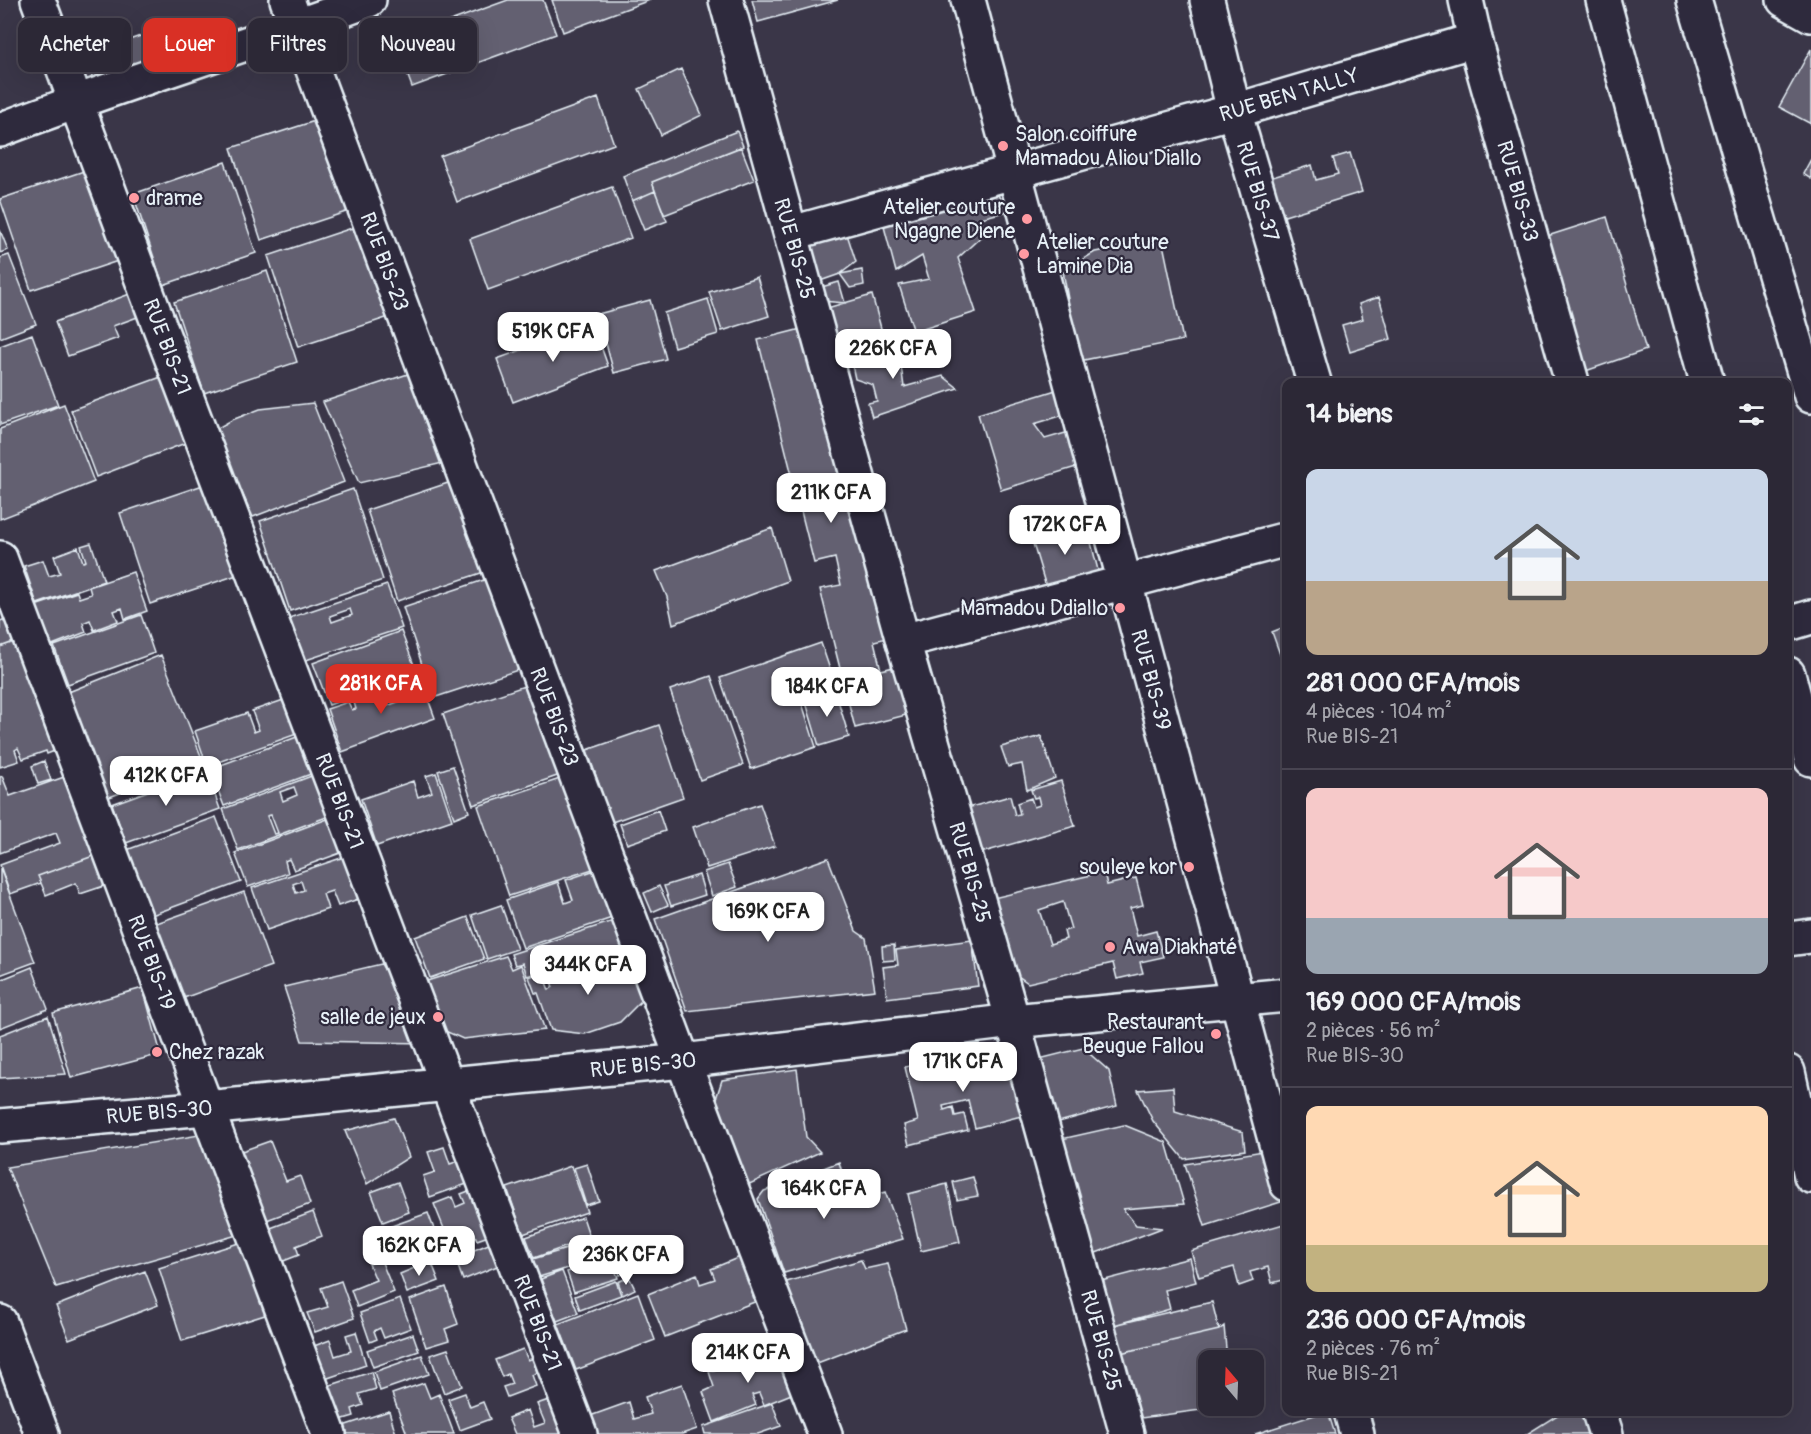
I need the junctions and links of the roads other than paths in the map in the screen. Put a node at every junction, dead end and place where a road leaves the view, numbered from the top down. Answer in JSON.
{"nodes":[{"id":1,"x":38,"y":0,"type":"edge"},
{"id":2,"x":369,"y":0,"type":"edge"},
{"id":3,"x":726,"y":0,"type":"edge"},
{"id":4,"x":968,"y":0,"type":"edge"},
{"id":5,"x":1207,"y":0,"type":"edge"},
{"id":6,"x":1466,"y":0,"type":"edge"},
{"id":7,"x":1603,"y":0,"type":"edge"},
{"id":8,"x":1694,"y":0,"type":"edge"},
{"id":9,"x":1784,"y":0,"type":"edge"},
{"id":10,"x":292,"y":14,"type":"edge"},
{"id":11,"x":1811,"y":15,"type":"edge"},
{"id":12,"x":1475,"y":40,"type":"junction"},
{"id":13,"x":75,"y":101,"type":"junction"},
{"id":14,"x":1234,"y":111,"type":"junction"},
{"id":15,"x":0,"y":130,"type":"edge"},
{"id":16,"x":1015,"y":173,"type":"junction"},
{"id":17,"x":792,"y":233,"type":"junction"},
{"id":18,"x":1313,"y":378,"type":"edge"},
{"id":19,"x":1571,"y":378,"type":"edge"},
{"id":20,"x":1706,"y":378,"type":"edge"},
{"id":21,"x":1811,"y":396,"type":"edge"},
{"id":22,"x":1282,"y":540,"type":"edge"},
{"id":23,"x":0,"y":558,"type":"edge"},
{"id":24,"x":1125,"y":582,"type":"junction"},
{"id":25,"x":1811,"y":617,"type":"edge"},
{"id":26,"x":1792,"y":623,"type":"edge"},
{"id":27,"x":903,"y":641,"type":"junction"},
{"id":28,"x":1792,"y":689,"type":"edge"},
{"id":29,"x":1811,"y":759,"type":"edge"},
{"id":30,"x":1811,"y":936,"type":"edge"},
{"id":31,"x":1792,"y":938,"type":"edge"},
{"id":32,"x":1282,"y":996,"type":"edge"},
{"id":33,"x":1236,"y":1001,"type":"junction"},
{"id":34,"x":1013,"y":1021,"type":"junction"},
{"id":35,"x":683,"y":1061,"type":"junction"},
{"id":36,"x":447,"y":1084,"type":"junction"},
{"id":37,"x":1792,"y":1090,"type":"edge"},
{"id":38,"x":206,"y":1108,"type":"junction"},
{"id":39,"x":0,"y":1126,"type":"edge"},
{"id":40,"x":1282,"y":1166,"type":"edge"},
{"id":41,"x":1811,"y":1176,"type":"edge"},
{"id":42,"x":0,"y":1322,"type":"edge"},
{"id":43,"x":8,"y":1369,"type":"edge"},
{"id":44,"x":1352,"y":1416,"type":"edge"},
{"id":45,"x":1600,"y":1416,"type":"edge"},
{"id":46,"x":42,"y":1434,"type":"edge"},
{"id":47,"x":329,"y":1434,"type":"edge"},
{"id":48,"x":580,"y":1434,"type":"edge"},
{"id":49,"x":825,"y":1434,"type":"edge"},
{"id":50,"x":1127,"y":1434,"type":"edge"},
{"id":51,"x":1357,"y":1434,"type":"edge"},
{"id":52,"x":1606,"y":1434,"type":"edge"}],
"edges":[{"from":1,"to":13,"type":"street","name":"RUE BIS-21"},
{"from":2,"to":10,"type":"street"},
{"from":3,"to":17,"type":"street","name":"RUE BIS-25"},
{"from":4,"to":16,"type":"street","name":"RUE BIS-39"},
{"from":5,"to":14,"type":"street","name":"RUE BIS-37"},
{"from":6,"to":12,"type":"street","name":"RUE BIS-33"},
{"from":7,"to":20,"type":"street"},
{"from":8,"to":21,"type":"street"},
{"from":9,"to":11,"type":"street"},
{"from":10,"to":13,"type":"street"},
{"from":10,"to":35,"type":"street","name":"RUE BIS-23"},
{"from":12,"to":14,"type":"street","name":"RUE BEN TALLY"},
{"from":12,"to":19,"type":"street","name":"RUE BIS-33"},
{"from":13,"to":15,"type":"street"},
{"from":13,"to":36,"type":"street","name":"RUE BIS-21"},
{"from":14,"to":16,"type":"street","name":"RUE BEN TALLY"},
{"from":14,"to":18,"type":"street","name":"RUE BIS-37"},
{"from":16,"to":17,"type":"street","name":"RUE BEN TALLY"},
{"from":16,"to":24,"type":"street","name":"RUE BIS-39"},
{"from":17,"to":27,"type":"street","name":"RUE BIS-25"},
{"from":22,"to":24,"type":"street"},
{"from":23,"to":38,"type":"street","name":"RUE BIS-19"},
{"from":24,"to":27,"type":"street"},
{"from":24,"to":33,"type":"street","name":"RUE BIS-39"},
{"from":25,"to":26,"type":"street"},
{"from":27,"to":34,"type":"street","name":"RUE BIS-25"},
{"from":28,"to":29,"type":"street"},
{"from":30,"to":31,"type":"street"},
{"from":32,"to":33,"type":"street","name":"RUE BIS-30"},
{"from":33,"to":34,"type":"street","name":"RUE BIS-30"},
{"from":33,"to":40,"type":"street","name":"RUE BIS-39"},
{"from":34,"to":35,"type":"street","name":"RUE BIS-30"},
{"from":34,"to":50,"type":"street","name":"RUE BIS-25"},
{"from":35,"to":36,"type":"street","name":"RUE BIS-30"},
{"from":35,"to":49,"type":"street","name":"RUE BIS-23"},
{"from":36,"to":38,"type":"street","name":"RUE BIS-30"},
{"from":36,"to":48,"type":"street","name":"RUE BIS-21"},
{"from":37,"to":41,"type":"street"},
{"from":38,"to":39,"type":"street","name":"RUE BIS-30"},
{"from":38,"to":47,"type":"street","name":"RUE BIS-19"},
{"from":42,"to":43,"type":"street"},
{"from":43,"to":46,"type":"street"},
{"from":44,"to":51,"type":"street"},
{"from":45,"to":52,"type":"street"}]}
